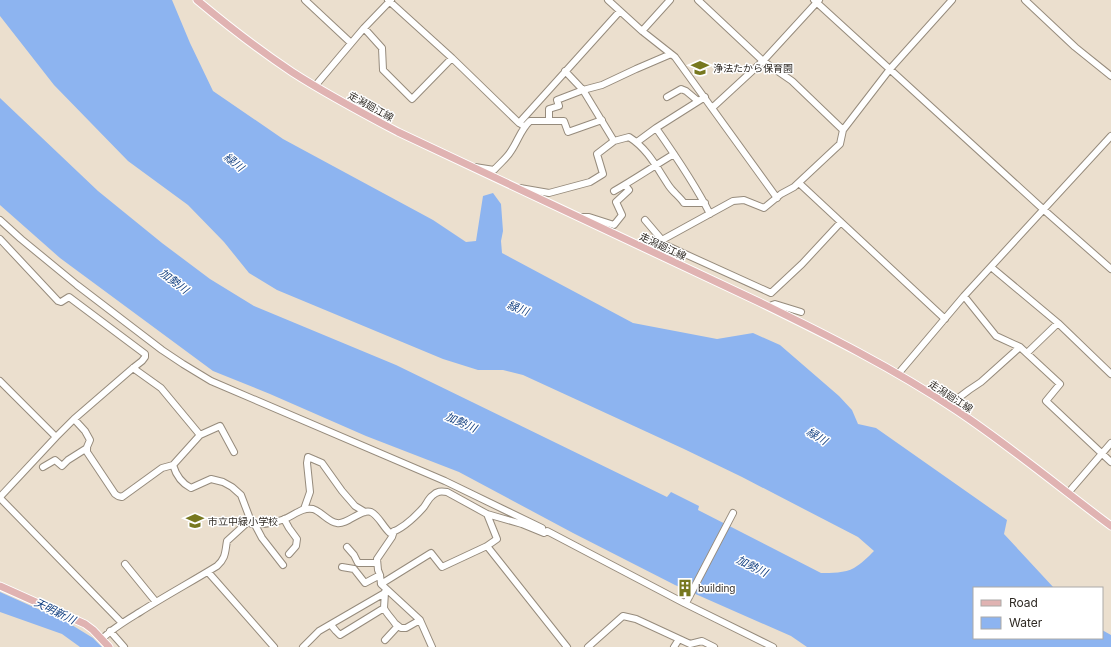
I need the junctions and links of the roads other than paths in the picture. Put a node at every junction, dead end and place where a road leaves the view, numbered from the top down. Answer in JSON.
{"nodes":[{"id":1,"x":198,"y":0,"type":"edge"},
{"id":2,"x":305,"y":0,"type":"edge"},
{"id":3,"x":608,"y":0,"type":"edge"},
{"id":4,"x":670,"y":0,"type":"edge"},
{"id":5,"x":698,"y":0,"type":"edge"},
{"id":6,"x":952,"y":0,"type":"edge"},
{"id":7,"x":1025,"y":0,"type":"edge"},
{"id":8,"x":390,"y":1,"type":"edge"},
{"id":9,"x":817,"y":1,"type":"edge"},
{"id":10,"x":620,"y":11,"type":"junction"},
{"id":11,"x":364,"y":28,"type":"junction"},
{"id":12,"x":642,"y":31,"type":"junction"},
{"id":13,"x":351,"y":43,"type":"junction"},
{"id":14,"x":671,"y":54,"type":"junction"},
{"id":15,"x":452,"y":58,"type":"junction"},
{"id":16,"x":763,"y":60,"type":"junction"},
{"id":17,"x":890,"y":69,"type":"junction"},
{"id":18,"x":565,"y":71,"type":"junction"},
{"id":19,"x":1111,"y":76,"type":"edge"},
{"id":20,"x":315,"y":86,"type":"junction"},
{"id":21,"x":583,"y":90,"type":"junction"},
{"id":22,"x":667,"y":97,"type":"dead end"},
{"id":23,"x":705,"y":97,"type":"junction"},
{"id":24,"x":698,"y":101,"type":"junction"},
{"id":25,"x":712,"y":108,"type":"junction"},
{"id":26,"x":602,"y":120,"type":"junction"},
{"id":27,"x":549,"y":121,"type":"junction"},
{"id":28,"x":522,"y":124,"type":"junction"},
{"id":29,"x":656,"y":128,"type":"junction"},
{"id":30,"x":843,"y":130,"type":"junction"},
{"id":31,"x":1111,"y":136,"type":"edge"},
{"id":32,"x":614,"y":141,"type":"junction"},
{"id":33,"x":637,"y":142,"type":"junction"},
{"id":34,"x":674,"y":154,"type":"junction"},
{"id":35,"x":656,"y":164,"type":"junction"},
{"id":36,"x":468,"y":165,"type":"junction"},
{"id":37,"x":799,"y":183,"type":"junction"},
{"id":38,"x":625,"y":185,"type":"junction"},
{"id":39,"x":512,"y":186,"type":"junction"},
{"id":40,"x":614,"y":191,"type":"dead end"},
{"id":41,"x":776,"y":198,"type":"junction"},
{"id":42,"x":705,"y":203,"type":"junction"},
{"id":43,"x":1044,"y":210,"type":"junction"},
{"id":44,"x":710,"y":214,"type":"junction"},
{"id":45,"x":579,"y":217,"type":"junction"},
{"id":46,"x":0,"y":220,"type":"edge"},
{"id":47,"x":646,"y":220,"type":"dead end"},
{"id":48,"x":841,"y":222,"type":"junction"},
{"id":49,"x":0,"y":239,"type":"edge"},
{"id":50,"x":662,"y":240,"type":"junction"},
{"id":51,"x":991,"y":267,"type":"junction"},
{"id":52,"x":1111,"y":269,"type":"edge"},
{"id":53,"x":964,"y":296,"type":"junction"},
{"id":54,"x":770,"y":307,"type":"junction"},
{"id":55,"x":801,"y":312,"type":"dead end"},
{"id":56,"x":945,"y":319,"type":"junction"},
{"id":57,"x":1058,"y":323,"type":"junction"},
{"id":58,"x":1020,"y":347,"type":"junction"},
{"id":59,"x":1027,"y":353,"type":"junction"},
{"id":60,"x":132,"y":368,"type":"junction"},
{"id":61,"x":898,"y":374,"type":"junction"},
{"id":62,"x":1111,"y":374,"type":"edge"},
{"id":63,"x":0,"y":381,"type":"edge"},
{"id":64,"x":922,"y":389,"type":"junction"},
{"id":65,"x":74,"y":419,"type":"junction"},
{"id":66,"x":200,"y":435,"type":"junction"},
{"id":67,"x":56,"y":437,"type":"junction"},
{"id":68,"x":1111,"y":443,"type":"edge"},
{"id":69,"x":87,"y":448,"type":"junction"},
{"id":70,"x":234,"y":452,"type":"dead end"},
{"id":71,"x":1102,"y":453,"type":"junction"},
{"id":72,"x":1111,"y":462,"type":"edge"},
{"id":73,"x":173,"y":465,"type":"junction"},
{"id":74,"x":43,"y":467,"type":"dead end"},
{"id":75,"x":1068,"y":492,"type":"junction"},
{"id":76,"x":0,"y":498,"type":"edge"},
{"id":77,"x":299,"y":512,"type":"junction"},
{"id":78,"x":365,"y":512,"type":"junction"},
{"id":79,"x":733,"y":513,"type":"dead end"},
{"id":80,"x":487,"y":514,"type":"junction"},
{"id":81,"x":284,"y":519,"type":"junction"},
{"id":82,"x":252,"y":522,"type":"junction"},
{"id":83,"x":1111,"y":526,"type":"edge"},
{"id":84,"x":546,"y":530,"type":"junction"},
{"id":85,"x":394,"y":531,"type":"junction"},
{"id":86,"x":487,"y":546,"type":"junction"},
{"id":87,"x":348,"y":547,"type":"dead end"},
{"id":88,"x":289,"y":554,"type":"dead end"},
{"id":89,"x":358,"y":562,"type":"junction"},
{"id":90,"x":377,"y":563,"type":"junction"},
{"id":91,"x":125,"y":564,"type":"dead end"},
{"id":92,"x":283,"y":565,"type":"dead end"},
{"id":93,"x":342,"y":567,"type":"dead end"},
{"id":94,"x":352,"y":569,"type":"junction"},
{"id":95,"x":208,"y":572,"type":"junction"},
{"id":96,"x":380,"y":575,"type":"junction"},
{"id":97,"x":381,"y":584,"type":"junction"},
{"id":98,"x":0,"y":586,"type":"edge"},
{"id":99,"x":386,"y":591,"type":"junction"},
{"id":100,"x":156,"y":602,"type":"junction"},
{"id":101,"x":686,"y":602,"type":"junction"},
{"id":102,"x":384,"y":608,"type":"junction"},
{"id":103,"x":420,"y":620,"type":"junction"},
{"id":104,"x":122,"y":623,"type":"junction"},
{"id":105,"x":396,"y":624,"type":"junction"},
{"id":106,"x":332,"y":625,"type":"junction"},
{"id":107,"x":110,"y":631,"type":"junction"},
{"id":108,"x":102,"y":638,"type":"junction"},
{"id":109,"x":679,"y":639,"type":"junction"},
{"id":110,"x":385,"y":640,"type":"dead end"},
{"id":111,"x":109,"y":647,"type":"edge"},
{"id":112,"x":124,"y":647,"type":"edge"},
{"id":113,"x":274,"y":647,"type":"edge"},
{"id":114,"x":303,"y":647,"type":"edge"},
{"id":115,"x":432,"y":647,"type":"edge"},
{"id":116,"x":567,"y":647,"type":"edge"},
{"id":117,"x":588,"y":647,"type":"edge"},
{"id":118,"x":674,"y":647,"type":"edge"},
{"id":119,"x":714,"y":647,"type":"edge"},
{"id":120,"x":773,"y":647,"type":"edge"}],
"edges":[{"from":1,"to":20,"type":"main road","name":"走潟廻江線"},
{"from":2,"to":13,"type":"street"},
{"from":3,"to":10,"type":"street"},
{"from":4,"to":12,"type":"street"},
{"from":5,"to":16,"type":"street"},
{"from":6,"to":17,"type":"street"},
{"from":7,"to":19,"type":"street"},
{"from":8,"to":11,"type":"street"},
{"from":8,"to":15,"type":"street"},
{"from":9,"to":16,"type":"street"},
{"from":9,"to":17,"type":"street"},
{"from":10,"to":12,"type":"street"},
{"from":10,"to":18,"type":"street"},
{"from":11,"to":13,"type":"street"},
{"from":11,"to":15,"type":"street"},
{"from":12,"to":14,"type":"street"},
{"from":13,"to":20,"type":"street"},
{"from":14,"to":21,"type":"street"},
{"from":14,"to":23,"type":"street"},
{"from":15,"to":28,"type":"street"},
{"from":16,"to":25,"type":"street"},
{"from":16,"to":30,"type":"street"},
{"from":17,"to":30,"type":"street"},
{"from":17,"to":43,"type":"street"},
{"from":18,"to":21,"type":"street"},
{"from":18,"to":28,"type":"street"},
{"from":20,"to":36,"type":"main road","name":"走潟廻江線"},
{"from":21,"to":26,"type":"street"},
{"from":21,"to":27,"type":"street"},
{"from":22,"to":24,"type":"street"},
{"from":23,"to":24,"type":"street"},
{"from":23,"to":25,"type":"street"},
{"from":24,"to":29,"type":"street"},
{"from":25,"to":41,"type":"street"},
{"from":26,"to":27,"type":"street"},
{"from":26,"to":32,"type":"street"},
{"from":27,"to":28,"type":"street"},
{"from":28,"to":36,"type":"street"},
{"from":29,"to":33,"type":"street"},
{"from":29,"to":34,"type":"street"},
{"from":30,"to":37,"type":"street"},
{"from":31,"to":43,"type":"street"},
{"from":32,"to":33,"type":"street"},
{"from":32,"to":39,"type":"street"},
{"from":33,"to":35,"type":"street"},
{"from":34,"to":35,"type":"street"},
{"from":34,"to":42,"type":"street"},
{"from":35,"to":38,"type":"street"},
{"from":35,"to":42,"type":"street"},
{"from":36,"to":39,"type":"main road","name":"走潟廻江線"},
{"from":37,"to":41,"type":"street"},
{"from":37,"to":48,"type":"street"},
{"from":38,"to":40,"type":"street"},
{"from":38,"to":45,"type":"street"},
{"from":39,"to":45,"type":"main road","name":"走潟廻江線"},
{"from":41,"to":44,"type":"street"},
{"from":42,"to":44,"type":"street"},
{"from":43,"to":51,"type":"street"},
{"from":43,"to":52,"type":"street"},
{"from":44,"to":50,"type":"street"},
{"from":45,"to":54,"type":"main road","name":"走潟廻江線"},
{"from":46,"to":84,"type":"street"},
{"from":47,"to":50,"type":"street"},
{"from":48,"to":50,"type":"street"},
{"from":48,"to":56,"type":"street"},
{"from":49,"to":60,"type":"street"},
{"from":51,"to":53,"type":"street"},
{"from":51,"to":57,"type":"street"},
{"from":53,"to":56,"type":"street"},
{"from":53,"to":58,"type":"street"},
{"from":54,"to":55,"type":"street"},
{"from":54,"to":61,"type":"main road","name":"走潟廻江線"},
{"from":56,"to":61,"type":"street"},
{"from":57,"to":59,"type":"street"},
{"from":57,"to":62,"type":"street"},
{"from":58,"to":59,"type":"street"},
{"from":58,"to":64,"type":"street"},
{"from":59,"to":71,"type":"street"},
{"from":60,"to":65,"type":"street"},
{"from":60,"to":66,"type":"street"},
{"from":61,"to":64,"type":"main road","name":"走潟廻江線"},
{"from":63,"to":67,"type":"street"},
{"from":64,"to":75,"type":"main road","name":"走潟廻江線"},
{"from":65,"to":67,"type":"street"},
{"from":65,"to":69,"type":"street"},
{"from":66,"to":70,"type":"street"},
{"from":66,"to":73,"type":"street"},
{"from":67,"to":76,"type":"street"},
{"from":68,"to":71,"type":"street"},
{"from":69,"to":73,"type":"street"},
{"from":69,"to":74,"type":"street"},
{"from":71,"to":72,"type":"street"},
{"from":71,"to":75,"type":"street"},
{"from":73,"to":82,"type":"street"},
{"from":75,"to":83,"type":"main road","name":"走潟廻江線"},
{"from":76,"to":104,"type":"street"},
{"from":77,"to":78,"type":"street"},
{"from":77,"to":78,"type":"street"},
{"from":77,"to":81,"type":"street"},
{"from":78,"to":85,"type":"street"},
{"from":79,"to":101,"type":"street"},
{"from":80,"to":84,"type":"street"},
{"from":80,"to":85,"type":"street"},
{"from":80,"to":86,"type":"street"},
{"from":81,"to":82,"type":"street"},
{"from":81,"to":88,"type":"street"},
{"from":82,"to":92,"type":"street"},
{"from":82,"to":95,"type":"street"},
{"from":84,"to":101,"type":"street"},
{"from":85,"to":90,"type":"street"},
{"from":86,"to":97,"type":"street"},
{"from":86,"to":116,"type":"street"},
{"from":87,"to":89,"type":"street"},
{"from":89,"to":90,"type":"street"},
{"from":89,"to":94,"type":"street"},
{"from":90,"to":96,"type":"street"},
{"from":91,"to":100,"type":"street"},
{"from":93,"to":94,"type":"street"},
{"from":94,"to":96,"type":"street"},
{"from":95,"to":100,"type":"street"},
{"from":95,"to":113,"type":"street"},
{"from":96,"to":97,"type":"street"},
{"from":97,"to":99,"type":"street"},
{"from":98,"to":108,"type":"main road"},
{"from":99,"to":102,"type":"street"},
{"from":99,"to":103,"type":"street"},
{"from":99,"to":106,"type":"street"},
{"from":100,"to":104,"type":"street"},
{"from":101,"to":120,"type":"street"},
{"from":102,"to":105,"type":"street"},
{"from":102,"to":106,"type":"street"},
{"from":103,"to":105,"type":"street"},
{"from":103,"to":115,"type":"street"},
{"from":104,"to":107,"type":"street"},
{"from":105,"to":110,"type":"street"},
{"from":106,"to":114,"type":"street"},
{"from":107,"to":108,"type":"street"},
{"from":107,"to":112,"type":"street"},
{"from":108,"to":111,"type":"main road"},
{"from":109,"to":117,"type":"street"},
{"from":109,"to":118,"type":"street"},
{"from":109,"to":119,"type":"street"}]}
